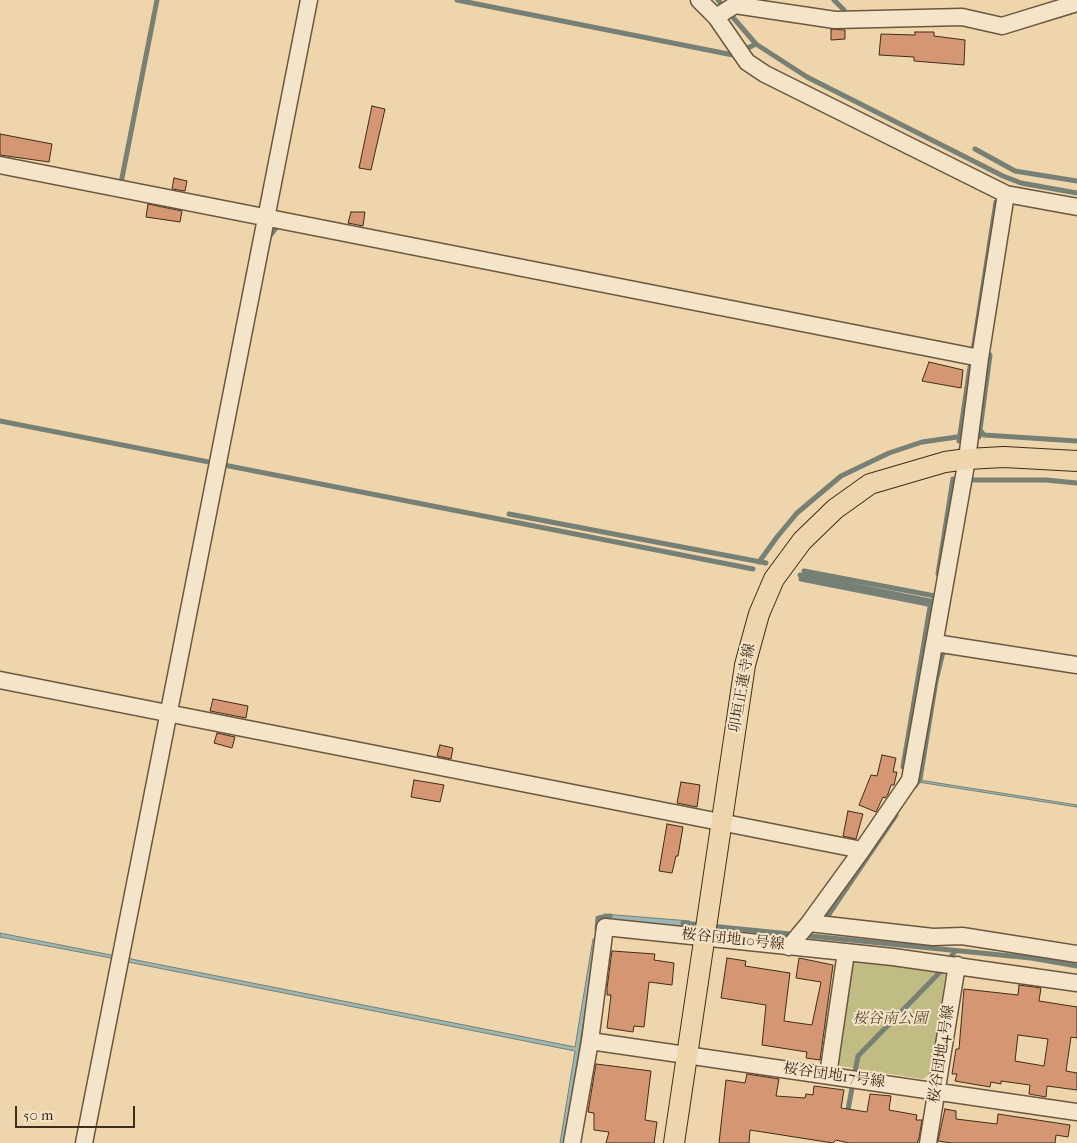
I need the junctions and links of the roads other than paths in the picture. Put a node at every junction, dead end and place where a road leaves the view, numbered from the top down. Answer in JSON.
{"nodes":[{"id":1,"x":309,"y":0,"type":"edge"},
{"id":2,"x":698,"y":0,"type":"edge"},
{"id":3,"x":1077,"y":4,"type":"edge"},
{"id":4,"x":716,"y":17,"type":"junction"},
{"id":5,"x":0,"y":165,"type":"edge"},
{"id":6,"x":1006,"y":194,"type":"junction"},
{"id":7,"x":1077,"y":207,"type":"edge"},
{"id":8,"x":266,"y":218,"type":"junction"},
{"id":9,"x":980,"y":358,"type":"junction"},
{"id":10,"x":967,"y":459,"type":"junction"},
{"id":11,"x":1077,"y":461,"type":"edge"},
{"id":12,"x":935,"y":643,"type":"junction"},
{"id":13,"x":1077,"y":666,"type":"edge"},
{"id":14,"x":0,"y":680,"type":"edge"},
{"id":15,"x":169,"y":714,"type":"junction"},
{"id":16,"x":722,"y":822,"type":"junction"},
{"id":17,"x":862,"y":850,"type":"junction"},
{"id":18,"x":809,"y":923,"type":"junction"},
{"id":19,"x":706,"y":938,"type":"junction"},
{"id":20,"x":789,"y":946,"type":"junction"},
{"id":21,"x":846,"y":952,"type":"junction"},
{"id":22,"x":1077,"y":954,"type":"edge"},
{"id":23,"x":957,"y":965,"type":"junction"},
{"id":24,"x":1077,"y":983,"type":"edge"},
{"id":25,"x":590,"y":1040,"type":"junction"},
{"id":26,"x":688,"y":1054,"type":"junction"},
{"id":27,"x":828,"y":1075,"type":"junction"},
{"id":28,"x":936,"y":1090,"type":"junction"},
{"id":29,"x":1077,"y":1112,"type":"edge"},
{"id":30,"x":84,"y":1143,"type":"edge"},
{"id":31,"x":572,"y":1143,"type":"edge"},
{"id":32,"x":674,"y":1143,"type":"edge"},
{"id":33,"x":928,"y":1143,"type":"edge"}],
"edges":[{"from":1,"to":8,"type":"street"},
{"from":2,"to":4,"type":"street"},
{"from":3,"to":4,"type":"street"},
{"from":4,"to":6,"type":"street"},
{"from":5,"to":8,"type":"street"},
{"from":6,"to":7,"type":"street"},
{"from":6,"to":9,"type":"street"},
{"from":8,"to":9,"type":"street"},
{"from":8,"to":15,"type":"street"},
{"from":9,"to":10,"type":"street"},
{"from":10,"to":11,"type":"main road","name":"卯垣正蓮寺線"},
{"from":10,"to":12,"type":"street"},
{"from":10,"to":16,"type":"main road","name":"卯垣正蓮寺線"},
{"from":12,"to":13,"type":"street"},
{"from":12,"to":17,"type":"street"},
{"from":14,"to":15,"type":"street"},
{"from":15,"to":16,"type":"street"},
{"from":15,"to":30,"type":"street"},
{"from":16,"to":17,"type":"street"},
{"from":16,"to":19,"type":"main road","name":"卯垣正蓮寺線"},
{"from":17,"to":18,"type":"street"},
{"from":18,"to":20,"type":"street"},
{"from":18,"to":22,"type":"street"},
{"from":19,"to":20,"type":"street","name":"桜谷団地10号線"},
{"from":19,"to":25,"type":"street","name":"桜谷団地10号線"},
{"from":19,"to":26,"type":"main road","name":"卯垣正蓮寺線"},
{"from":20,"to":21,"type":"street","name":"桜谷団地10号線"},
{"from":21,"to":23,"type":"street","name":"桜谷団地10号線"},
{"from":21,"to":27,"type":"street"},
{"from":23,"to":24,"type":"street","name":"桜谷団地10号線"},
{"from":23,"to":28,"type":"street","name":"桜谷団地4号線"},
{"from":25,"to":26,"type":"street","name":"桜谷団地17号線"},
{"from":25,"to":31,"type":"street","name":"桜谷団地10号線"},
{"from":26,"to":27,"type":"street","name":"桜谷団地17号線"},
{"from":26,"to":32,"type":"main road","name":"卯垣正蓮寺線"},
{"from":27,"to":28,"type":"street","name":"桜谷団地17号線"},
{"from":28,"to":29,"type":"street","name":"桜谷団地17号線"},
{"from":28,"to":33,"type":"street","name":"桜谷団地4号線"}]}
